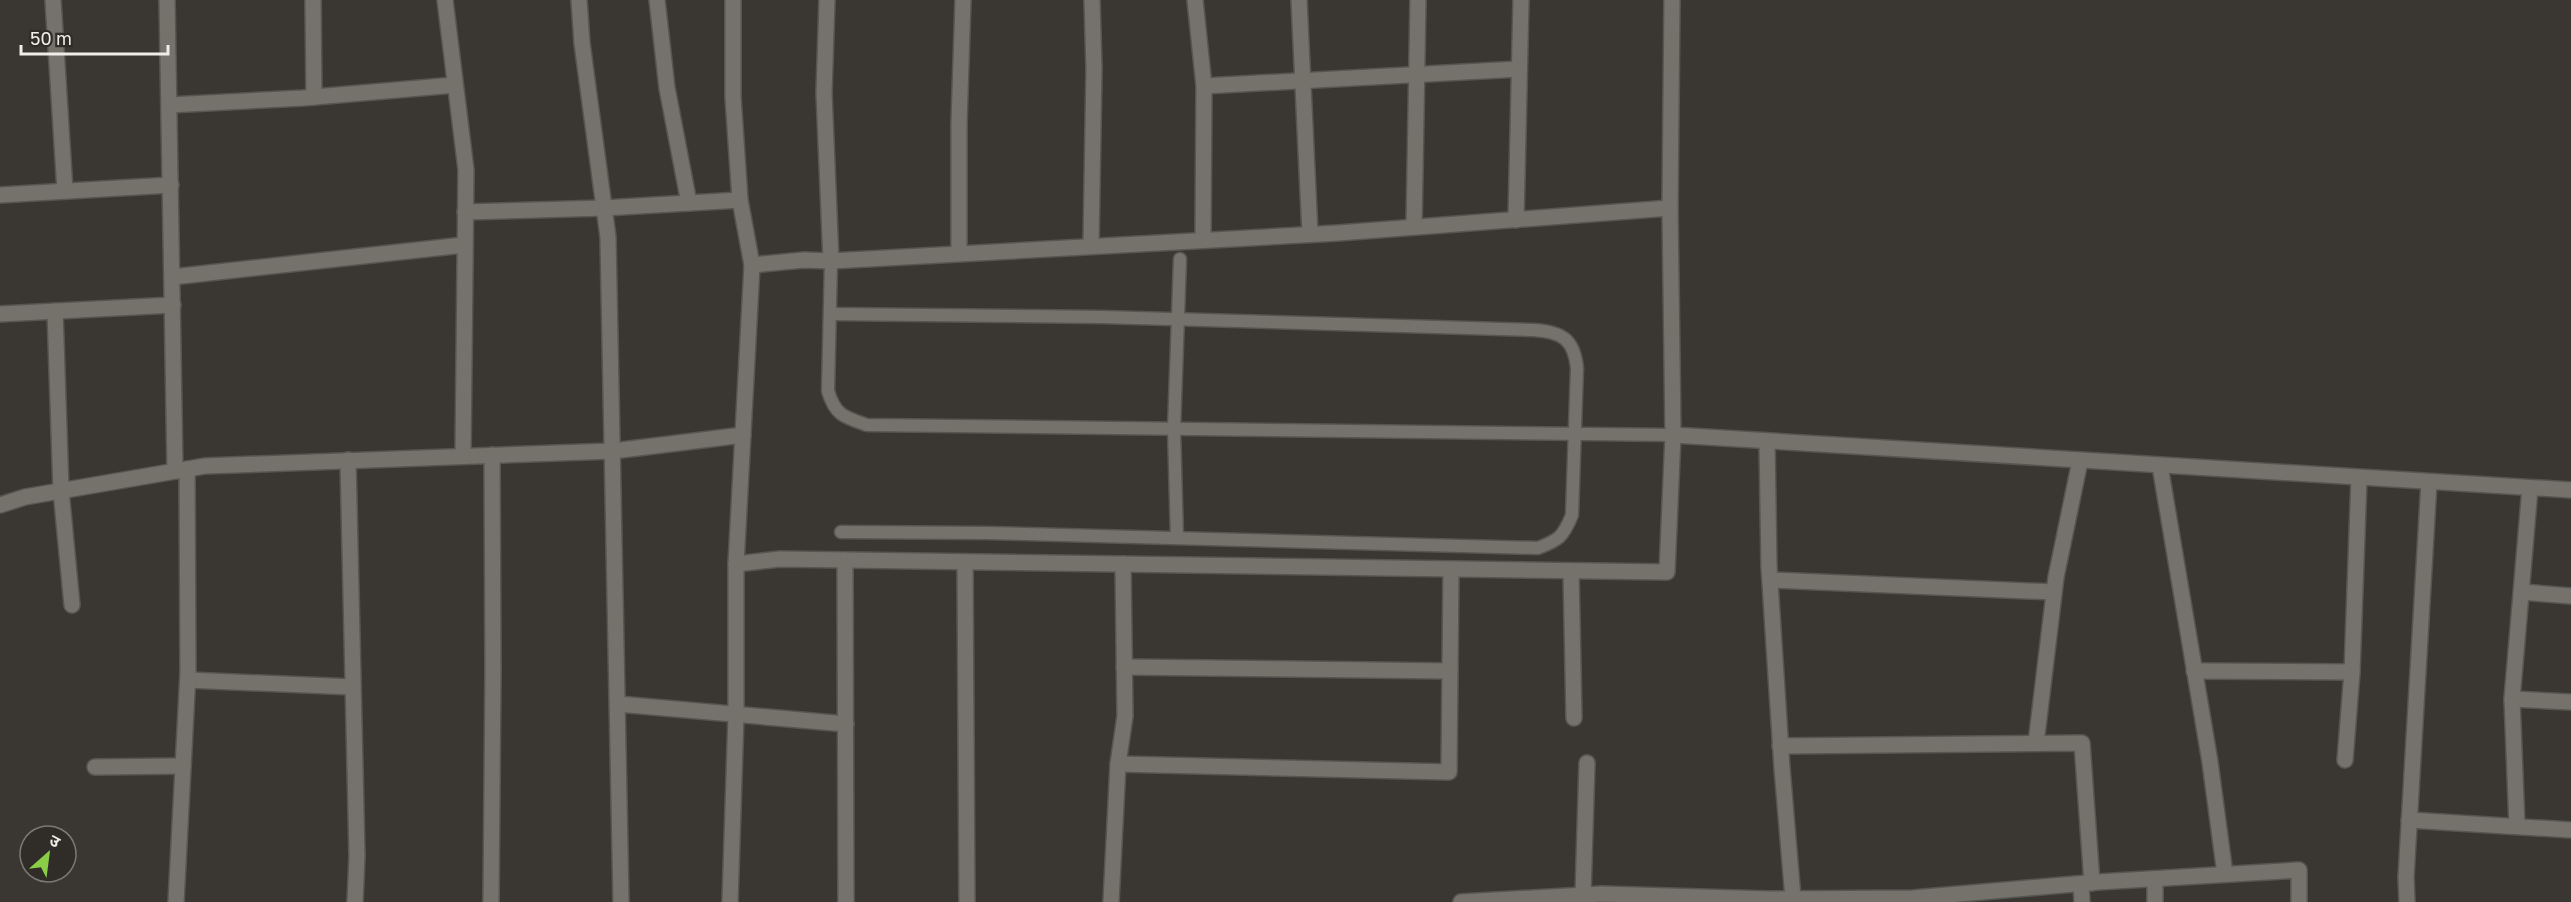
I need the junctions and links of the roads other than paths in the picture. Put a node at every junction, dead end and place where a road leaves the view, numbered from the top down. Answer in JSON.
{"nodes":[{"id":1,"x":53,"y":0,"type":"edge"},
{"id":2,"x":168,"y":0,"type":"edge"},
{"id":3,"x":313,"y":0,"type":"edge"},
{"id":4,"x":445,"y":0,"type":"edge"},
{"id":5,"x":579,"y":0,"type":"edge"},
{"id":6,"x":657,"y":0,"type":"edge"},
{"id":7,"x":733,"y":0,"type":"edge"},
{"id":8,"x":827,"y":0,"type":"edge"},
{"id":9,"x":963,"y":0,"type":"edge"},
{"id":10,"x":1092,"y":0,"type":"edge"},
{"id":11,"x":1195,"y":0,"type":"edge"},
{"id":12,"x":1299,"y":0,"type":"edge"},
{"id":13,"x":1418,"y":0,"type":"edge"},
{"id":14,"x":1521,"y":0,"type":"edge"},
{"id":15,"x":1672,"y":0,"type":"edge"},
{"id":16,"x":1519,"y":69,"type":"junction"},
{"id":17,"x":1418,"y":74,"type":"junction"},
{"id":18,"x":1302,"y":80,"type":"junction"},
{"id":19,"x":454,"y":85,"type":"junction"},
{"id":20,"x":1204,"y":86,"type":"junction"},
{"id":21,"x":314,"y":97,"type":"junction"},
{"id":22,"x":169,"y":105,"type":"junction"},
{"id":23,"x":171,"y":185,"type":"junction"},
{"id":24,"x":65,"y":191,"type":"junction"},
{"id":25,"x":0,"y":195,"type":"edge"},
{"id":26,"x":740,"y":200,"type":"junction"},
{"id":27,"x":689,"y":202,"type":"junction"},
{"id":28,"x":604,"y":208,"type":"junction"},
{"id":29,"x":1670,"y":208,"type":"junction"},
{"id":30,"x":465,"y":212,"type":"junction"},
{"id":31,"x":1516,"y":220,"type":"junction"},
{"id":32,"x":1414,"y":227,"type":"junction"},
{"id":33,"x":1310,"y":234,"type":"junction"},
{"id":34,"x":1203,"y":239,"type":"junction"},
{"id":35,"x":464,"y":245,"type":"junction"},
{"id":36,"x":1091,"y":245,"type":"junction"},
{"id":37,"x":959,"y":252,"type":"junction"},
{"id":38,"x":1180,"y":259,"type":"dead end"},
{"id":39,"x":831,"y":261,"type":"junction"},
{"id":40,"x":752,"y":265,"type":"junction"},
{"id":41,"x":172,"y":277,"type":"junction"},
{"id":42,"x":172,"y":305,"type":"junction"},
{"id":43,"x":55,"y":311,"type":"junction"},
{"id":44,"x":0,"y":314,"type":"edge"},
{"id":45,"x":830,"y":314,"type":"junction"},
{"id":46,"x":1178,"y":319,"type":"junction"},
{"id":47,"x":1174,"y":429,"type":"junction"},
{"id":48,"x":1574,"y":434,"type":"junction"},
{"id":49,"x":743,"y":435,"type":"junction"},
{"id":50,"x":1672,"y":435,"type":"junction"},
{"id":51,"x":1767,"y":441,"type":"junction"},
{"id":52,"x":613,"y":451,"type":"junction"},
{"id":53,"x":492,"y":455,"type":"junction"},
{"id":54,"x":463,"y":456,"type":"junction"},
{"id":55,"x":348,"y":460,"type":"junction"},
{"id":56,"x":2080,"y":461,"type":"junction"},
{"id":57,"x":2160,"y":466,"type":"junction"},
{"id":58,"x":181,"y":470,"type":"junction"},
{"id":59,"x":2359,"y":478,"type":"junction"},
{"id":60,"x":2429,"y":482,"type":"junction"},
{"id":61,"x":2530,"y":488,"type":"junction"},
{"id":62,"x":2571,"y":490,"type":"edge"},
{"id":63,"x":61,"y":491,"type":"junction"},
{"id":64,"x":0,"y":505,"type":"edge"},
{"id":65,"x":841,"y":532,"type":"dead end"},
{"id":66,"x":1177,"y":538,"type":"junction"},
{"id":67,"x":845,"y":560,"type":"junction"},
{"id":68,"x":965,"y":562,"type":"junction"},
{"id":69,"x":736,"y":564,"type":"junction"},
{"id":70,"x":1123,"y":564,"type":"junction"},
{"id":71,"x":1451,"y":569,"type":"junction"},
{"id":72,"x":1571,"y":570,"type":"junction"},
{"id":73,"x":1770,"y":580,"type":"junction"},
{"id":74,"x":2054,"y":592,"type":"junction"},
{"id":75,"x":2522,"y":592,"type":"junction"},
{"id":76,"x":2571,"y":596,"type":"edge"},
{"id":77,"x":72,"y":605,"type":"dead end"},
{"id":78,"x":1124,"y":667,"type":"junction"},
{"id":79,"x":1450,"y":671,"type":"junction"},
{"id":80,"x":2194,"y":671,"type":"junction"},
{"id":81,"x":2352,"y":672,"type":"junction"},
{"id":82,"x":188,"y":680,"type":"junction"},
{"id":83,"x":353,"y":687,"type":"junction"},
{"id":84,"x":2512,"y":699,"type":"junction"},
{"id":85,"x":2571,"y":702,"type":"edge"},
{"id":86,"x":618,"y":704,"type":"junction"},
{"id":87,"x":736,"y":715,"type":"junction"},
{"id":88,"x":1574,"y":718,"type":"dead end"},
{"id":89,"x":846,"y":724,"type":"junction"},
{"id":90,"x":2036,"y":743,"type":"junction"},
{"id":91,"x":1780,"y":746,"type":"junction"},
{"id":92,"x":2344,"y":760,"type":"dead end"},
{"id":93,"x":1587,"y":763,"type":"dead end"},
{"id":94,"x":1118,"y":764,"type":"junction"},
{"id":95,"x":183,"y":766,"type":"junction"},
{"id":96,"x":95,"y":767,"type":"dead end"},
{"id":97,"x":2409,"y":820,"type":"junction"},
{"id":98,"x":2517,"y":825,"type":"junction"},
{"id":99,"x":2571,"y":831,"type":"edge"},
{"id":100,"x":2225,"y":874,"type":"junction"},
{"id":101,"x":2155,"y":879,"type":"junction"},
{"id":102,"x":2086,"y":883,"type":"junction"},
{"id":103,"x":1583,"y":895,"type":"junction"},
{"id":104,"x":1793,"y":898,"type":"junction"},
{"id":105,"x":1690,"y":899,"type":"edge"},
{"id":106,"x":1893,"y":900,"type":"edge"},
{"id":107,"x":176,"y":902,"type":"edge"},
{"id":108,"x":355,"y":902,"type":"edge"},
{"id":109,"x":491,"y":902,"type":"edge"},
{"id":110,"x":621,"y":902,"type":"edge"},
{"id":111,"x":730,"y":902,"type":"edge"},
{"id":112,"x":846,"y":902,"type":"edge"},
{"id":113,"x":967,"y":902,"type":"edge"},
{"id":114,"x":1111,"y":902,"type":"edge"},
{"id":115,"x":1461,"y":902,"type":"edge"},
{"id":116,"x":2082,"y":902,"type":"edge"},
{"id":117,"x":2155,"y":902,"type":"edge"},
{"id":118,"x":2299,"y":902,"type":"edge"},
{"id":119,"x":2407,"y":902,"type":"edge"}],
"edges":[{"from":1,"to":24,"type":"street"},
{"from":2,"to":22,"type":"street"},
{"from":3,"to":21,"type":"street"},
{"from":4,"to":19,"type":"street"},
{"from":5,"to":28,"type":"street"},
{"from":6,"to":27,"type":"street"},
{"from":7,"to":26,"type":"street"},
{"from":8,"to":39,"type":"street"},
{"from":9,"to":37,"type":"street"},
{"from":10,"to":36,"type":"street"},
{"from":11,"to":20,"type":"street"},
{"from":12,"to":18,"type":"street"},
{"from":13,"to":17,"type":"street"},
{"from":14,"to":16,"type":"street"},
{"from":15,"to":29,"type":"street"},
{"from":16,"to":17,"type":"street"},
{"from":16,"to":31,"type":"street"},
{"from":17,"to":18,"type":"street"},
{"from":17,"to":32,"type":"street"},
{"from":18,"to":20,"type":"street"},
{"from":18,"to":33,"type":"street"},
{"from":19,"to":21,"type":"street"},
{"from":19,"to":30,"type":"street"},
{"from":20,"to":34,"type":"street"},
{"from":21,"to":22,"type":"street"},
{"from":22,"to":23,"type":"street"},
{"from":23,"to":24,"type":"street"},
{"from":23,"to":41,"type":"street"},
{"from":24,"to":25,"type":"street"},
{"from":26,"to":27,"type":"street"},
{"from":26,"to":40,"type":"street"},
{"from":27,"to":28,"type":"street"},
{"from":28,"to":30,"type":"street"},
{"from":28,"to":52,"type":"street"},
{"from":29,"to":31,"type":"street"},
{"from":29,"to":50,"type":"street"},
{"from":30,"to":35,"type":"street"},
{"from":31,"to":32,"type":"street"},
{"from":32,"to":33,"type":"street"},
{"from":33,"to":34,"type":"street"},
{"from":34,"to":36,"type":"street"},
{"from":35,"to":41,"type":"street"},
{"from":35,"to":54,"type":"street"},
{"from":36,"to":37,"type":"street"},
{"from":37,"to":39,"type":"street"},
{"from":38,"to":46,"type":"lane"},
{"from":39,"to":40,"type":"street"},
{"from":39,"to":45,"type":"lane"},
{"from":40,"to":49,"type":"street"},
{"from":41,"to":42,"type":"street"},
{"from":42,"to":43,"type":"street"},
{"from":42,"to":58,"type":"street"},
{"from":43,"to":44,"type":"street"},
{"from":43,"to":63,"type":"street"},
{"from":45,"to":46,"type":"lane"},
{"from":45,"to":47,"type":"lane"},
{"from":46,"to":47,"type":"lane"},
{"from":46,"to":48,"type":"lane"},
{"from":47,"to":48,"type":"lane"},
{"from":47,"to":66,"type":"lane"},
{"from":48,"to":50,"type":"lane"},
{"from":48,"to":66,"type":"lane"},
{"from":49,"to":52,"type":"street"},
{"from":49,"to":69,"type":"street"},
{"from":50,"to":51,"type":"street"},
{"from":50,"to":72,"type":"street"},
{"from":51,"to":56,"type":"street"},
{"from":51,"to":73,"type":"street"},
{"from":52,"to":53,"type":"street"},
{"from":52,"to":86,"type":"street"},
{"from":53,"to":54,"type":"street"},
{"from":53,"to":109,"type":"street"},
{"from":54,"to":55,"type":"street"},
{"from":55,"to":58,"type":"street"},
{"from":55,"to":83,"type":"street"},
{"from":56,"to":57,"type":"street"},
{"from":56,"to":74,"type":"street"},
{"from":57,"to":59,"type":"street"},
{"from":57,"to":80,"type":"street"},
{"from":58,"to":63,"type":"street"},
{"from":58,"to":82,"type":"street"},
{"from":59,"to":60,"type":"street"},
{"from":59,"to":81,"type":"street"},
{"from":60,"to":61,"type":"street"},
{"from":60,"to":97,"type":"street"},
{"from":61,"to":62,"type":"street"},
{"from":61,"to":75,"type":"street"},
{"from":63,"to":64,"type":"street"},
{"from":63,"to":77,"type":"street"},
{"from":65,"to":66,"type":"lane"},
{"from":67,"to":68,"type":"street"},
{"from":67,"to":69,"type":"street"},
{"from":67,"to":89,"type":"street"},
{"from":68,"to":70,"type":"street"},
{"from":68,"to":113,"type":"street"},
{"from":69,"to":87,"type":"street"},
{"from":70,"to":71,"type":"street"},
{"from":70,"to":78,"type":"street"},
{"from":71,"to":72,"type":"street"},
{"from":71,"to":79,"type":"street"},
{"from":72,"to":88,"type":"street"},
{"from":73,"to":74,"type":"street"},
{"from":73,"to":91,"type":"street"},
{"from":74,"to":90,"type":"street"},
{"from":75,"to":76,"type":"street"},
{"from":75,"to":84,"type":"street"},
{"from":78,"to":79,"type":"street"},
{"from":78,"to":94,"type":"street"},
{"from":79,"to":94,"type":"street"},
{"from":80,"to":81,"type":"street"},
{"from":80,"to":100,"type":"street"},
{"from":81,"to":92,"type":"street"},
{"from":82,"to":83,"type":"street"},
{"from":82,"to":95,"type":"street"},
{"from":83,"to":108,"type":"street"},
{"from":84,"to":85,"type":"street"},
{"from":84,"to":98,"type":"street"},
{"from":86,"to":87,"type":"street"},
{"from":86,"to":110,"type":"street"},
{"from":87,"to":89,"type":"street"},
{"from":87,"to":111,"type":"street"},
{"from":89,"to":112,"type":"street"},
{"from":90,"to":91,"type":"street"},
{"from":90,"to":102,"type":"street"},
{"from":91,"to":104,"type":"street"},
{"from":93,"to":103,"type":"street"},
{"from":94,"to":114,"type":"street"},
{"from":95,"to":96,"type":"street"},
{"from":95,"to":107,"type":"street"},
{"from":97,"to":98,"type":"street"},
{"from":97,"to":119,"type":"street"},
{"from":98,"to":99,"type":"street"},
{"from":100,"to":101,"type":"street"},
{"from":100,"to":118,"type":"street"},
{"from":101,"to":102,"type":"street"},
{"from":101,"to":117,"type":"street"},
{"from":102,"to":106,"type":"street"},
{"from":102,"to":116,"type":"street"},
{"from":103,"to":105,"type":"street"},
{"from":103,"to":115,"type":"street"},
{"from":104,"to":105,"type":"street"},
{"from":104,"to":106,"type":"street"}]}
